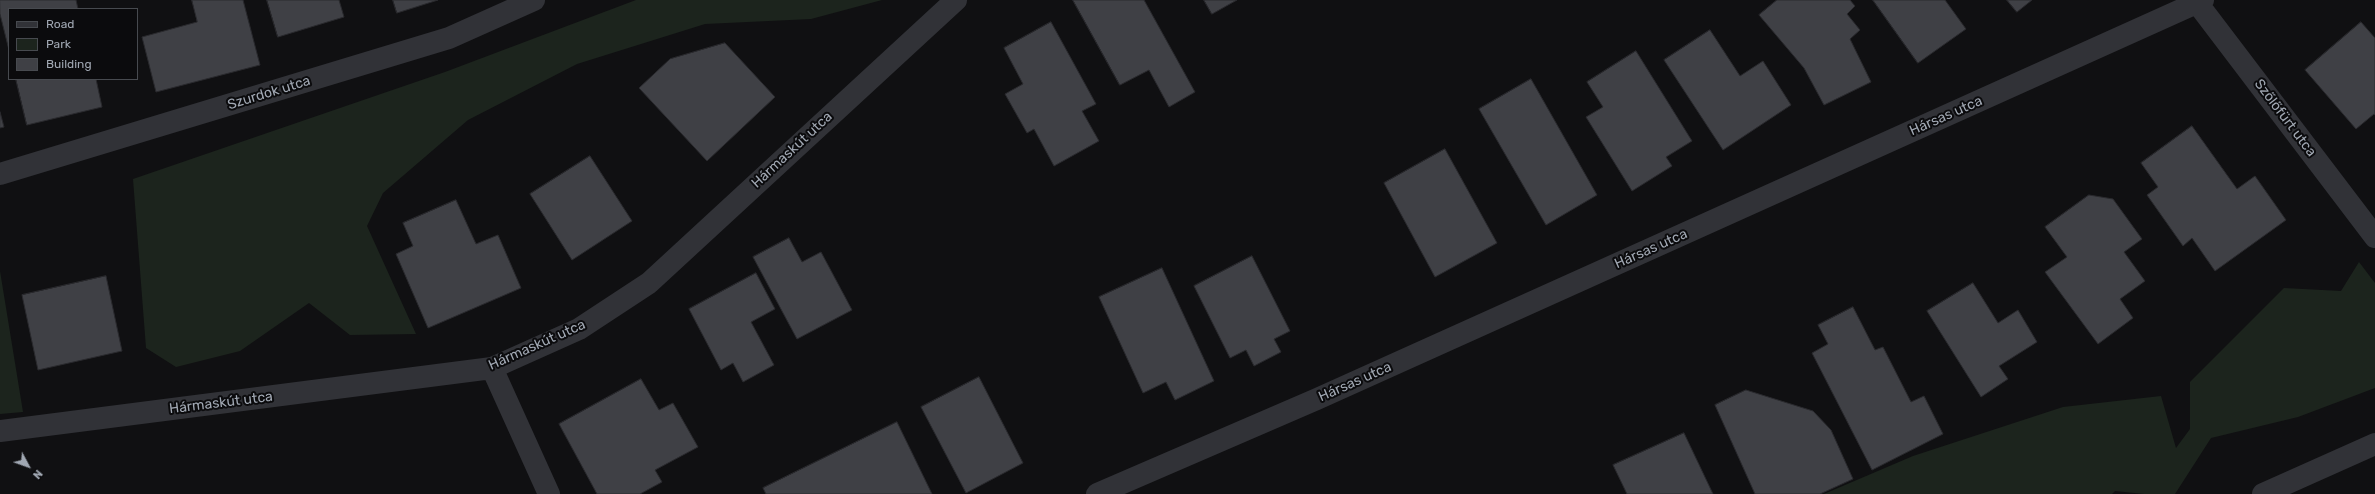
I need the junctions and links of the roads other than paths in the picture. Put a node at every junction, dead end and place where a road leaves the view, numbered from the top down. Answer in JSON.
{"nodes":[{"id":1,"x":534,"y":0,"type":"edge"},
{"id":2,"x":956,"y":0,"type":"edge"},
{"id":3,"x":2198,"y":1,"type":"edge"},
{"id":4,"x":0,"y":174,"type":"edge"},
{"id":5,"x":2375,"y":237,"type":"edge"},
{"id":6,"x":492,"y":368,"type":"junction"},
{"id":7,"x":0,"y":431,"type":"edge"},
{"id":8,"x":2375,"y":444,"type":"edge"},
{"id":9,"x":549,"y":494,"type":"edge"},
{"id":10,"x":1097,"y":494,"type":"edge"},
{"id":11,"x":2263,"y":494,"type":"edge"}],
"edges":[{"from":1,"to":4,"type":"street","name":"Szurdok utca"},
{"from":2,"to":6,"type":"street","name":"Hármaskút utca"},
{"from":3,"to":5,"type":"street","name":"Szőlőfürt utca"},
{"from":3,"to":10,"type":"street","name":"Hársas utca"},
{"from":6,"to":7,"type":"street","name":"Hármaskút utca"},
{"from":6,"to":9,"type":"street"},
{"from":8,"to":11,"type":"street"}]}
